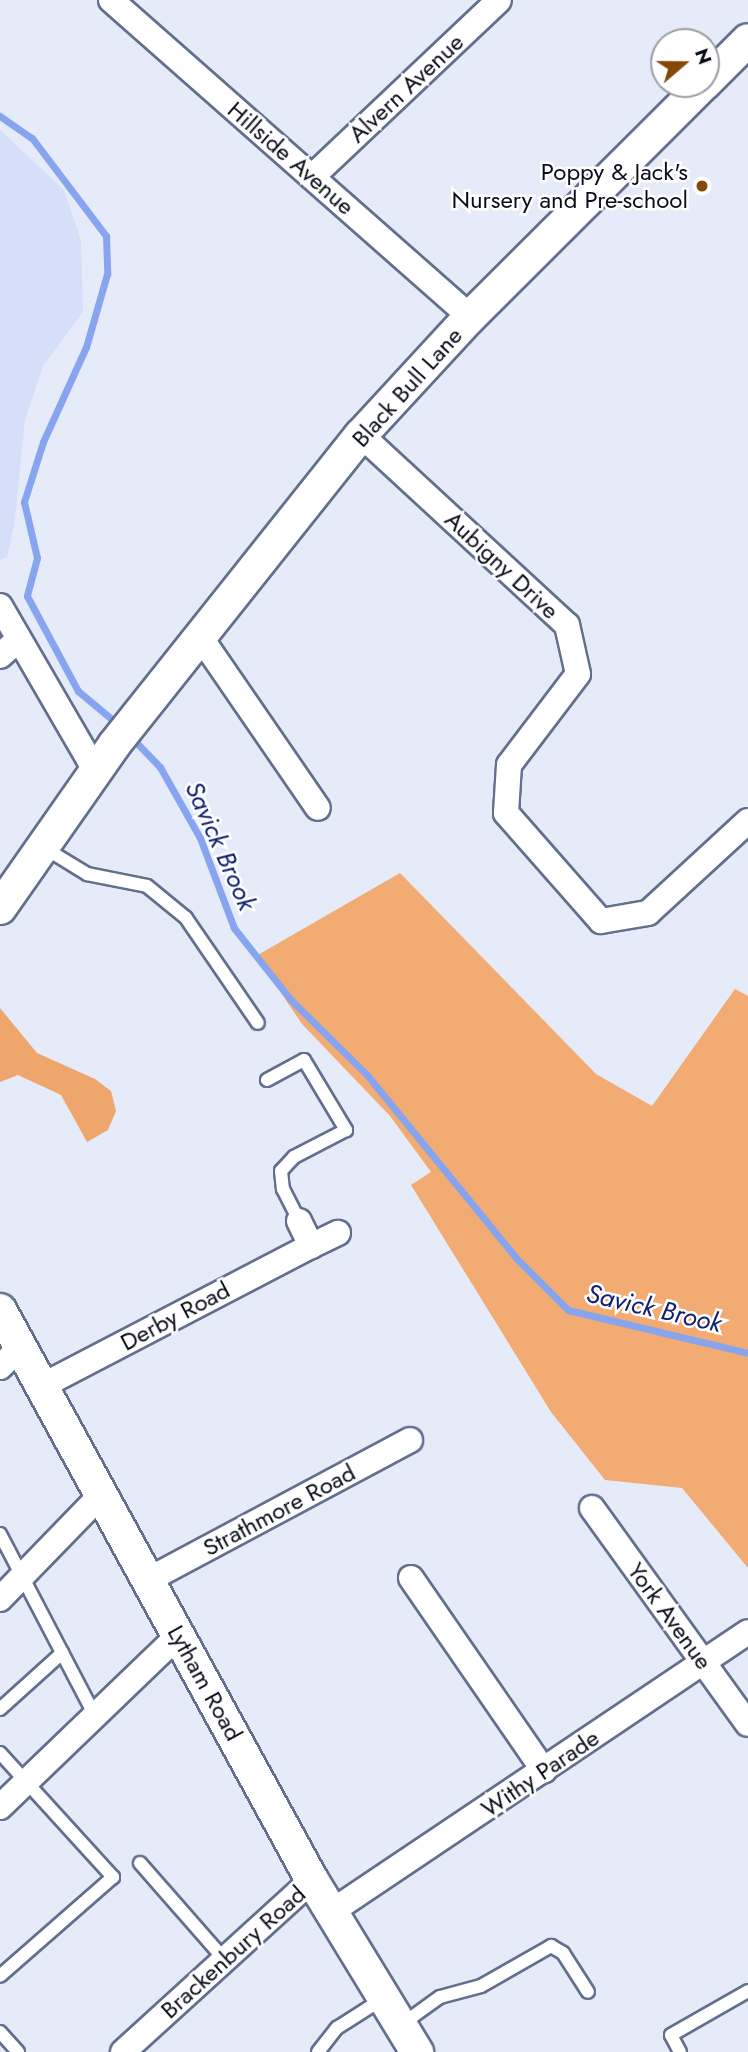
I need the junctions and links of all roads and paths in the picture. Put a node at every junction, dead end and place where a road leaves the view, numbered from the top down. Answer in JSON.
{"nodes":[{"id":1,"x":111,"y":0,"type":"edge"},
{"id":2,"x":499,"y":0,"type":"edge"},
{"id":3,"x":748,"y":40,"type":"edge"},
{"id":4,"x":720,"y":68,"type":"edge"},
{"id":5,"x":690,"y":98,"type":"edge"},
{"id":6,"x":312,"y":177,"type":"junction"},
{"id":7,"x":470,"y":317,"type":"junction"},
{"id":8,"x":361,"y":435,"type":"junction"},
{"id":9,"x":0,"y":606,"type":"edge"},
{"id":10,"x":201,"y":638,"type":"junction"},
{"id":11,"x":19,"y":639,"type":"junction"},
{"id":12,"x":0,"y":656,"type":"edge"},
{"id":13,"x":95,"y":770,"type":"junction"},
{"id":14,"x":318,"y":808,"type":"dead end"},
{"id":15,"x":745,"y":831,"type":"edge"},
{"id":16,"x":42,"y":846,"type":"junction"},
{"id":17,"x":0,"y":908,"type":"edge"},
{"id":18,"x":258,"y":1023,"type":"dead end"},
{"id":19,"x":267,"y":1080,"type":"dead end"},
{"id":20,"x":299,"y":1221,"type":"joint"},
{"id":21,"x":338,"y":1233,"type":"dead end"},
{"id":22,"x":311,"y":1246,"type":"junction"},
{"id":23,"x":0,"y":1310,"type":"edge"},
{"id":24,"x":10,"y":1357,"type":"edge"},
{"id":25,"x":40,"y":1387,"type":"junction"},
{"id":26,"x":410,"y":1440,"type":"dead end"},
{"id":27,"x":99,"y":1497,"type":"junction"},
{"id":28,"x":592,"y":1508,"type":"dead end"},
{"id":29,"x":0,"y":1534,"type":"edge"},
{"id":30,"x":23,"y":1578,"type":"junction"},
{"id":31,"x":411,"y":1578,"type":"dead end"},
{"id":32,"x":148,"y":1580,"type":"junction"},
{"id":33,"x":0,"y":1599,"type":"edge"},
{"id":34,"x":748,"y":1632,"type":"edge"},
{"id":35,"x":179,"y":1635,"type":"junction"},
{"id":36,"x":62,"y":1653,"type":"junction"},
{"id":37,"x":704,"y":1664,"type":"junction"},
{"id":38,"x":0,"y":1709,"type":"edge"},
{"id":39,"x":95,"y":1716,"type":"junction"},
{"id":40,"x":748,"y":1724,"type":"edge"},
{"id":41,"x":0,"y":1753,"type":"edge"},
{"id":42,"x":544,"y":1771,"type":"junction"},
{"id":43,"x":26,"y":1782,"type":"junction"},
{"id":44,"x":0,"y":1807,"type":"edge"},
{"id":45,"x":140,"y":1863,"type":"dead end"},
{"id":46,"x":312,"y":1880,"type":"junction"},
{"id":47,"x":331,"y":1912,"type":"junction"},
{"id":48,"x":225,"y":1960,"type":"junction"},
{"id":49,"x":0,"y":1976,"type":"edge"},
{"id":50,"x":748,"y":1991,"type":"edge"},
{"id":51,"x":588,"y":1992,"type":"dead end"},
{"id":52,"x":384,"y":1998,"type":"junction"},
{"id":53,"x":401,"y":2025,"type":"junction"},
{"id":54,"x":0,"y":2032,"type":"edge"},
{"id":55,"x":18,"y":2052,"type":"edge"},
{"id":56,"x":123,"y":2052,"type":"edge"},
{"id":57,"x":318,"y":2052,"type":"edge"},
{"id":58,"x":417,"y":2052,"type":"edge"},
{"id":59,"x":680,"y":2052,"type":"edge"}],
"edges":[{"from":1,"to":6,"type":"street","name":"Hillside Avenue"},
{"from":2,"to":6,"type":"street","name":"Alvern Avenue"},
{"from":3,"to":4,"type":"street","name":"Black Bull Lane"},
{"from":5,"to":7,"type":"street","name":"Black Bull Lane"},
{"from":6,"to":7,"type":"street","name":"Hillside Avenue"},
{"from":7,"to":8,"type":"street","name":"Black Bull Lane"},
{"from":8,"to":10,"type":"street","name":"Black Bull Lane"},
{"from":8,"to":15,"type":"street","name":"Aubigny Drive"},
{"from":9,"to":11,"type":"street"},
{"from":10,"to":13,"type":"street","name":"Black Bull Lane"},
{"from":10,"to":14,"type":"street"},
{"from":11,"to":12,"type":"street"},
{"from":11,"to":13,"type":"street"},
{"from":13,"to":16,"type":"street"},
{"from":16,"to":17,"type":"street"},
{"from":16,"to":18,"type":"lane"},
{"from":19,"to":20,"type":"lane"},
{"from":20,"to":22,"type":"street"},
{"from":21,"to":22,"type":"street","name":"Derby Road"},
{"from":22,"to":25,"type":"street","name":"Derby Road"},
{"from":23,"to":24,"type":"street","name":"Lytham Road"},
{"from":24,"to":25,"type":"street","name":"Lytham Road"},
{"from":25,"to":27,"type":"street","name":"Lytham Road"},
{"from":26,"to":32,"type":"street","name":"Strathmore Road"},
{"from":27,"to":30,"type":"street"},
{"from":27,"to":32,"type":"street","name":"Lytham Road"},
{"from":28,"to":37,"type":"street","name":"York Avenue"},
{"from":29,"to":30,"type":"lane"},
{"from":30,"to":33,"type":"street"},
{"from":30,"to":36,"type":"lane"},
{"from":31,"to":42,"type":"street"},
{"from":32,"to":35,"type":"street","name":"Lytham Road"},
{"from":34,"to":37,"type":"street","name":"Withy Parade"},
{"from":35,"to":39,"type":"street"},
{"from":35,"to":46,"type":"street","name":"Lytham Road"},
{"from":36,"to":38,"type":"lane"},
{"from":36,"to":39,"type":"lane"},
{"from":37,"to":40,"type":"street","name":"York Avenue"},
{"from":37,"to":42,"type":"street","name":"Withy Parade"},
{"from":39,"to":43,"type":"street"},
{"from":41,"to":43,"type":"lane"},
{"from":42,"to":47,"type":"street","name":"Withy Parade"},
{"from":43,"to":44,"type":"street"},
{"from":43,"to":49,"type":"lane"},
{"from":45,"to":48,"type":"lane"},
{"from":46,"to":47,"type":"street","name":"Lytham Road"},
{"from":46,"to":48,"type":"street","name":"Brackenbury Road"},
{"from":47,"to":52,"type":"street","name":"Lytham Road"},
{"from":48,"to":56,"type":"street","name":"Brackenbury Road"},
{"from":50,"to":59,"type":"lane"},
{"from":51,"to":53,"type":"lane"},
{"from":52,"to":53,"type":"street","name":"Lytham Road"},
{"from":52,"to":57,"type":"lane"},
{"from":53,"to":58,"type":"street","name":"Lytham Road"},
{"from":54,"to":55,"type":"lane"}]}
